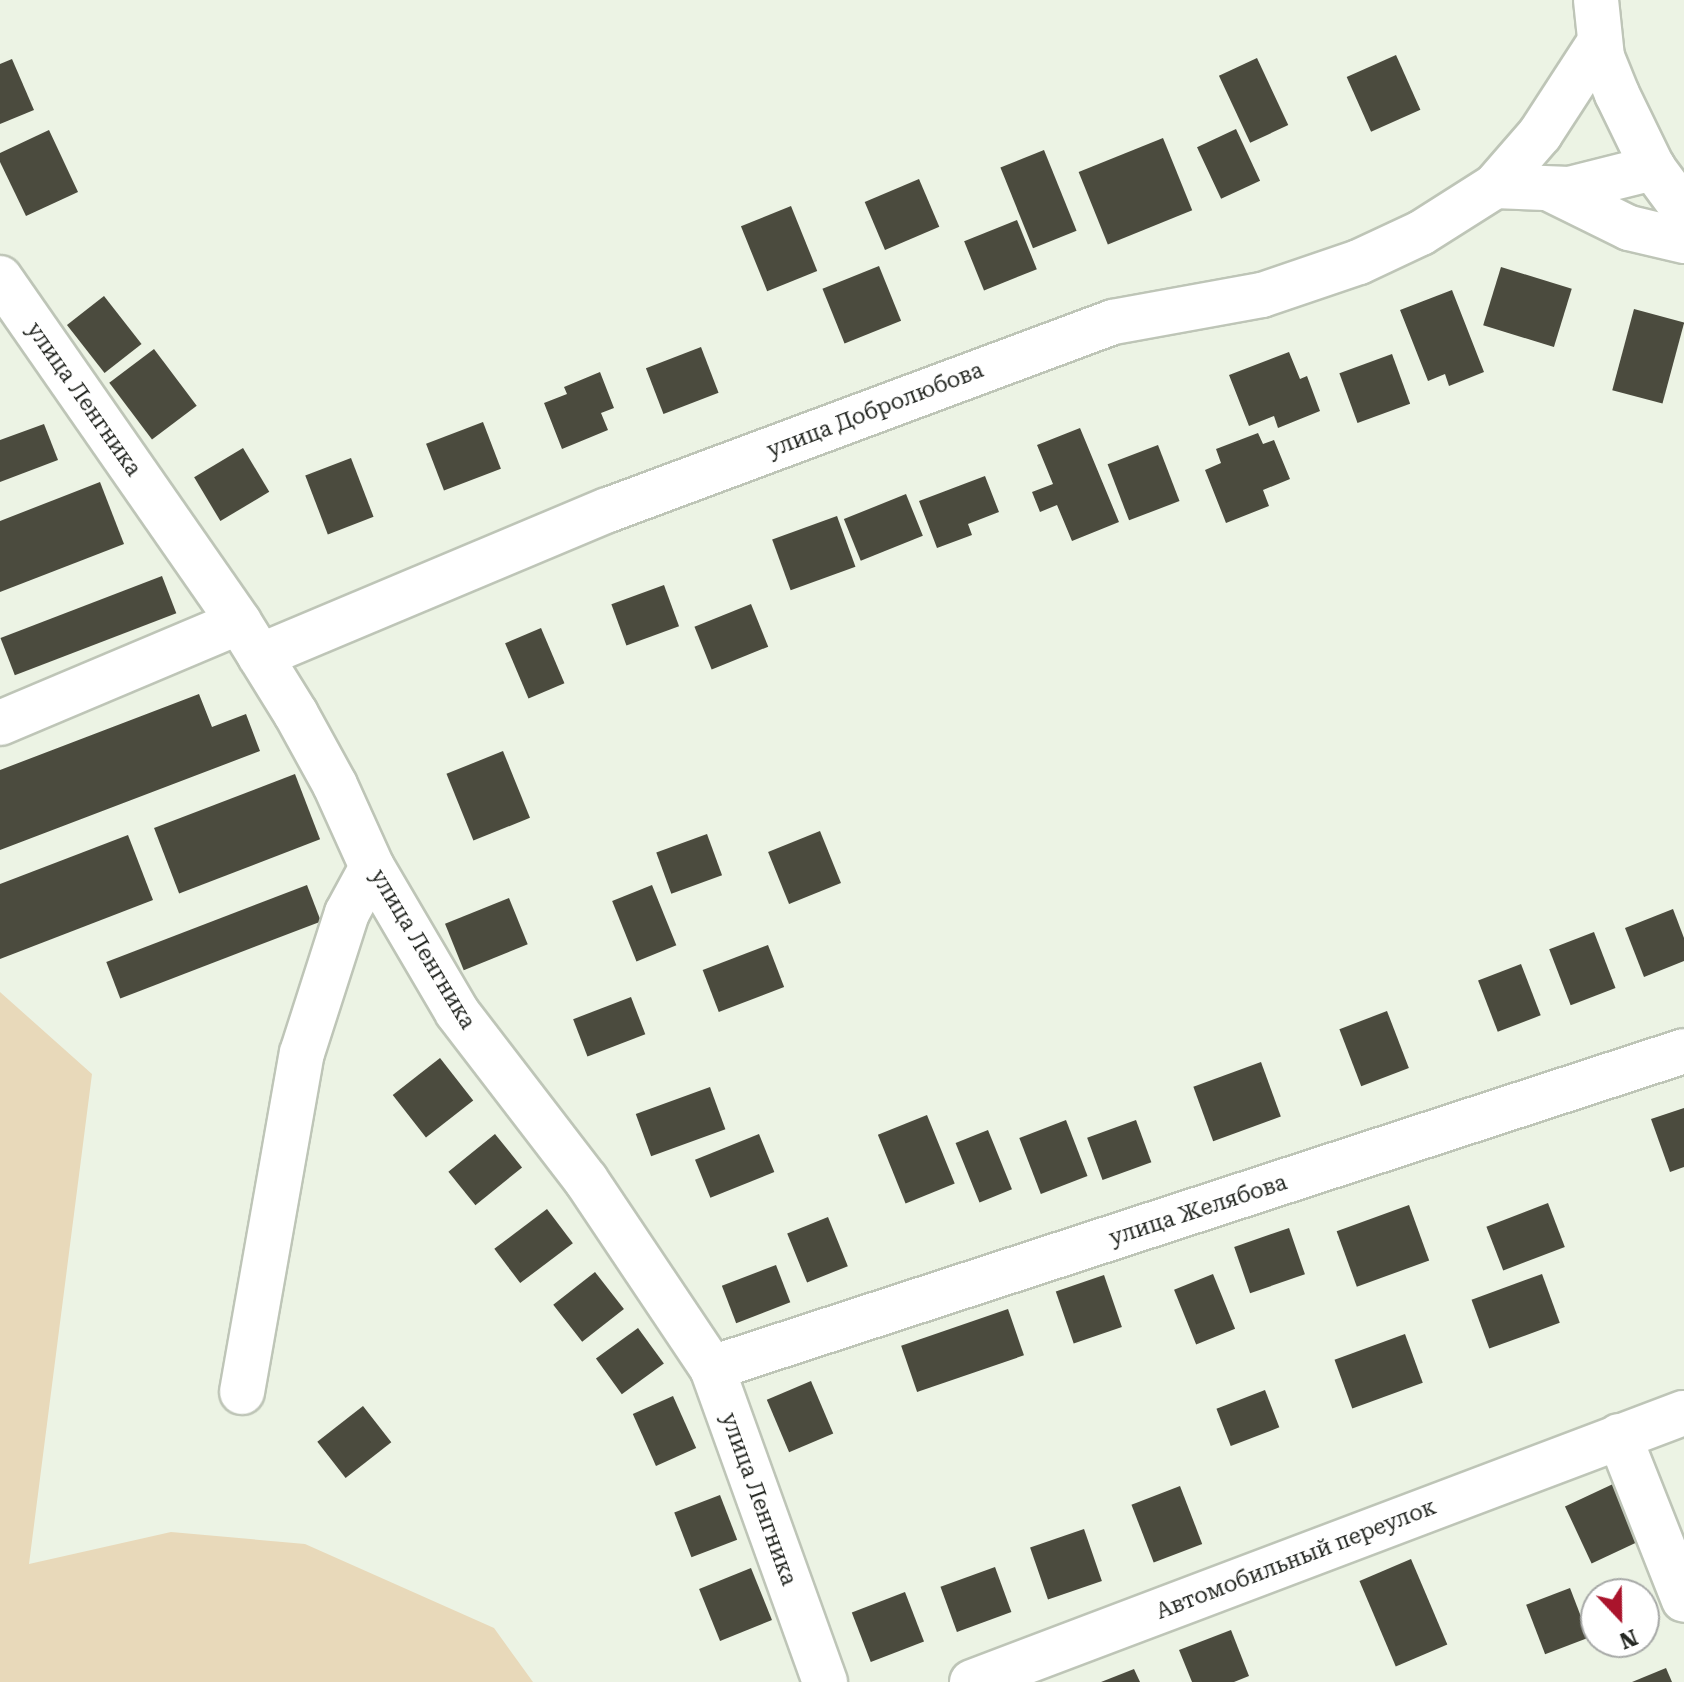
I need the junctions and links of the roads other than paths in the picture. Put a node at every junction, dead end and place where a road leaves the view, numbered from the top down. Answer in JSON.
{"nodes":[{"id":1,"x":1596,"y":0,"type":"edge"},
{"id":2,"x":1599,"y":43,"type":"junction"},
{"id":3,"x":1653,"y":168,"type":"junction"},
{"id":4,"x":1495,"y":186,"type":"junction"},
{"id":5,"x":1552,"y":190,"type":"junction"},
{"id":6,"x":1684,"y":210,"type":"edge"},
{"id":7,"x":1684,"y":241,"type":"edge"},
{"id":8,"x":0,"y":278,"type":"edge"},
{"id":9,"x":250,"y":639,"type":"junction"},
{"id":10,"x":0,"y":723,"type":"edge"},
{"id":11,"x":372,"y":867,"type":"junction"},
{"id":12,"x":1684,"y":1051,"type":"edge"},
{"id":13,"x":712,"y":1368,"type":"junction"},
{"id":14,"x":242,"y":1392,"type":"dead end"},
{"id":15,"x":1683,"y":1413,"type":"edge"},
{"id":16,"x":1619,"y":1436,"type":"junction"},
{"id":17,"x":1684,"y":1600,"type":"edge"},
{"id":18,"x":825,"y":1682,"type":"edge"},
{"id":19,"x":972,"y":1682,"type":"edge"}],
"edges":[{"from":1,"to":2,"type":"street"},
{"from":2,"to":3,"type":"street"},
{"from":2,"to":4,"type":"street","name":"улица Добролюбова"},
{"from":3,"to":5,"type":"street"},
{"from":3,"to":6,"type":"street"},
{"from":4,"to":5,"type":"street"},
{"from":4,"to":9,"type":"street","name":"улица Добролюбова"},
{"from":5,"to":7,"type":"street"},
{"from":8,"to":9,"type":"street","name":"улица Ленгника"},
{"from":9,"to":10,"type":"street","name":"улица Добролюбова"},
{"from":9,"to":11,"type":"street","name":"улица Ленгника"},
{"from":11,"to":13,"type":"street","name":"улица Ленгника"},
{"from":11,"to":14,"type":"street"},
{"from":12,"to":13,"type":"street","name":"улица Желябова"},
{"from":13,"to":18,"type":"street","name":"улица Ленгника"},
{"from":15,"to":16,"type":"street","name":"Автомобильный переулок"},
{"from":16,"to":17,"type":"street"},
{"from":16,"to":19,"type":"street","name":"Автомобильный переулок"}]}
